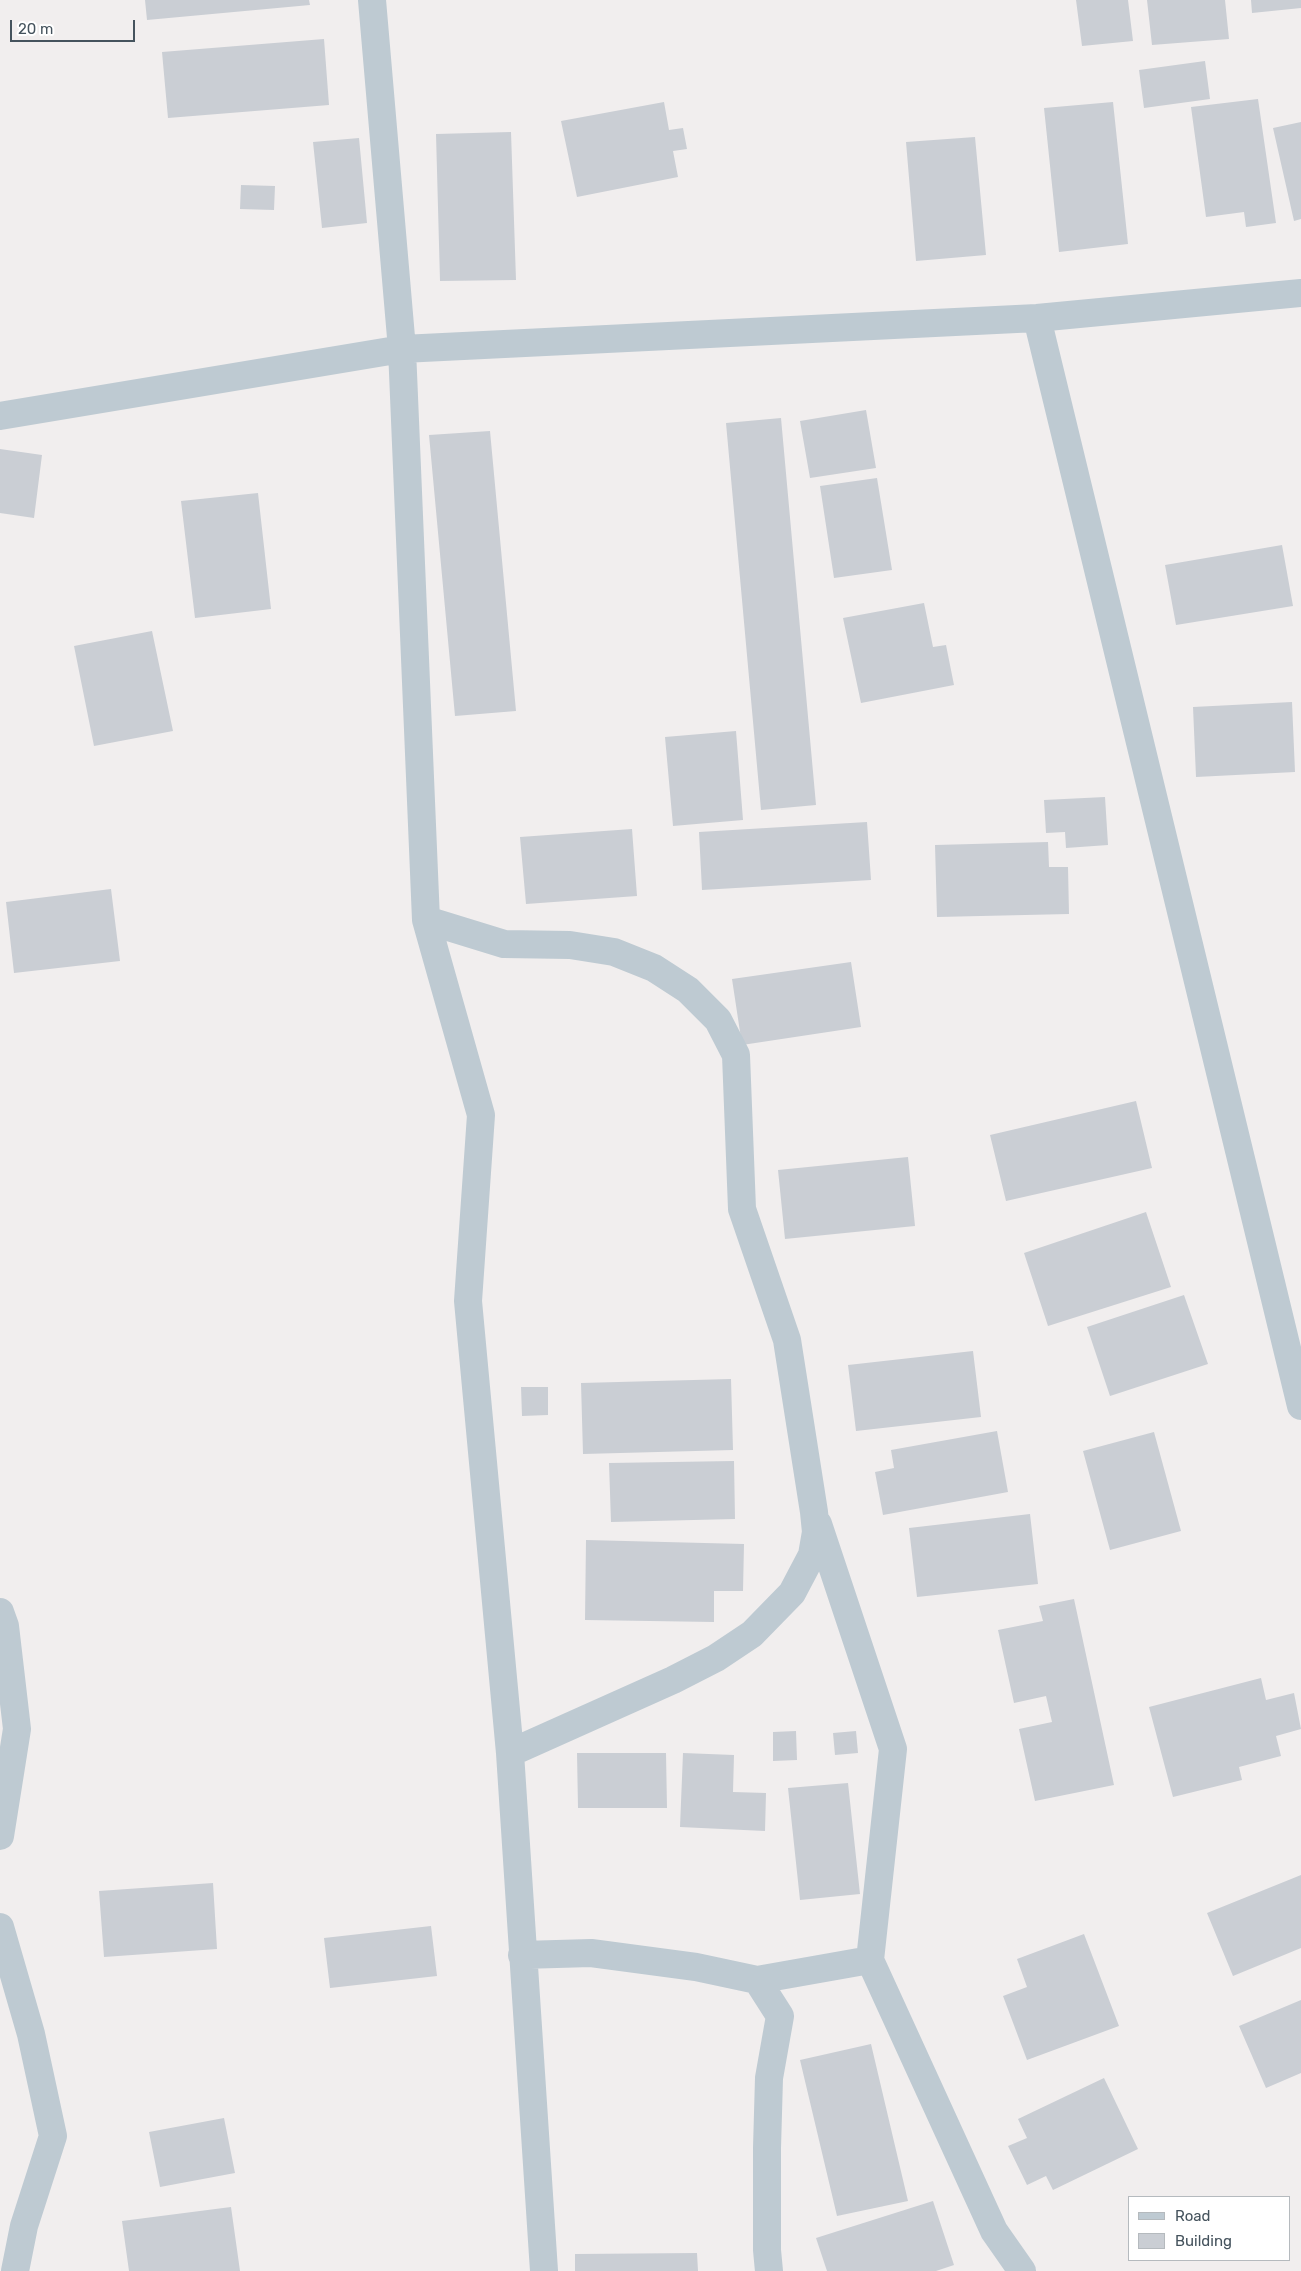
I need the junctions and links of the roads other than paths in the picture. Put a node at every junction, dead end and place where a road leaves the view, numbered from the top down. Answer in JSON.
{"nodes":[{"id":1,"x":372,"y":0,"type":"edge"},
{"id":2,"x":1301,"y":293,"type":"edge"},
{"id":3,"x":1037,"y":318,"type":"junction"},
{"id":4,"x":402,"y":349,"type":"junction"},
{"id":5,"x":0,"y":416,"type":"edge"},
{"id":6,"x":426,"y":920,"type":"junction"},
{"id":7,"x":1301,"y":1406,"type":"edge"},
{"id":8,"x":814,"y":1512,"type":"junction"},
{"id":9,"x":0,"y":1612,"type":"edge"},
{"id":10,"x":510,"y":1753,"type":"junction"},
{"id":11,"x":0,"y":1836,"type":"edge"},
{"id":12,"x":0,"y":1927,"type":"edge"},
{"id":13,"x":522,"y":1955,"type":"junction"},
{"id":14,"x":870,"y":1960,"type":"junction"},
{"id":15,"x":757,"y":1980,"type":"junction"},
{"id":16,"x":15,"y":2271,"type":"edge"},
{"id":17,"x":544,"y":2271,"type":"edge"},
{"id":18,"x":769,"y":2271,"type":"edge"},
{"id":19,"x":1022,"y":2271,"type":"edge"}],
"edges":[{"from":1,"to":4,"type":"street"},
{"from":2,"to":3,"type":"street"},
{"from":3,"to":4,"type":"street"},
{"from":3,"to":7,"type":"street"},
{"from":4,"to":5,"type":"street"},
{"from":4,"to":6,"type":"street"},
{"from":6,"to":8,"type":"street"},
{"from":6,"to":10,"type":"street"},
{"from":8,"to":10,"type":"street"},
{"from":8,"to":14,"type":"street"},
{"from":9,"to":11,"type":"street"},
{"from":10,"to":13,"type":"street"},
{"from":12,"to":16,"type":"street"},
{"from":13,"to":15,"type":"street"},
{"from":13,"to":17,"type":"street"},
{"from":14,"to":15,"type":"street"},
{"from":14,"to":19,"type":"street"},
{"from":15,"to":18,"type":"street"}]}
